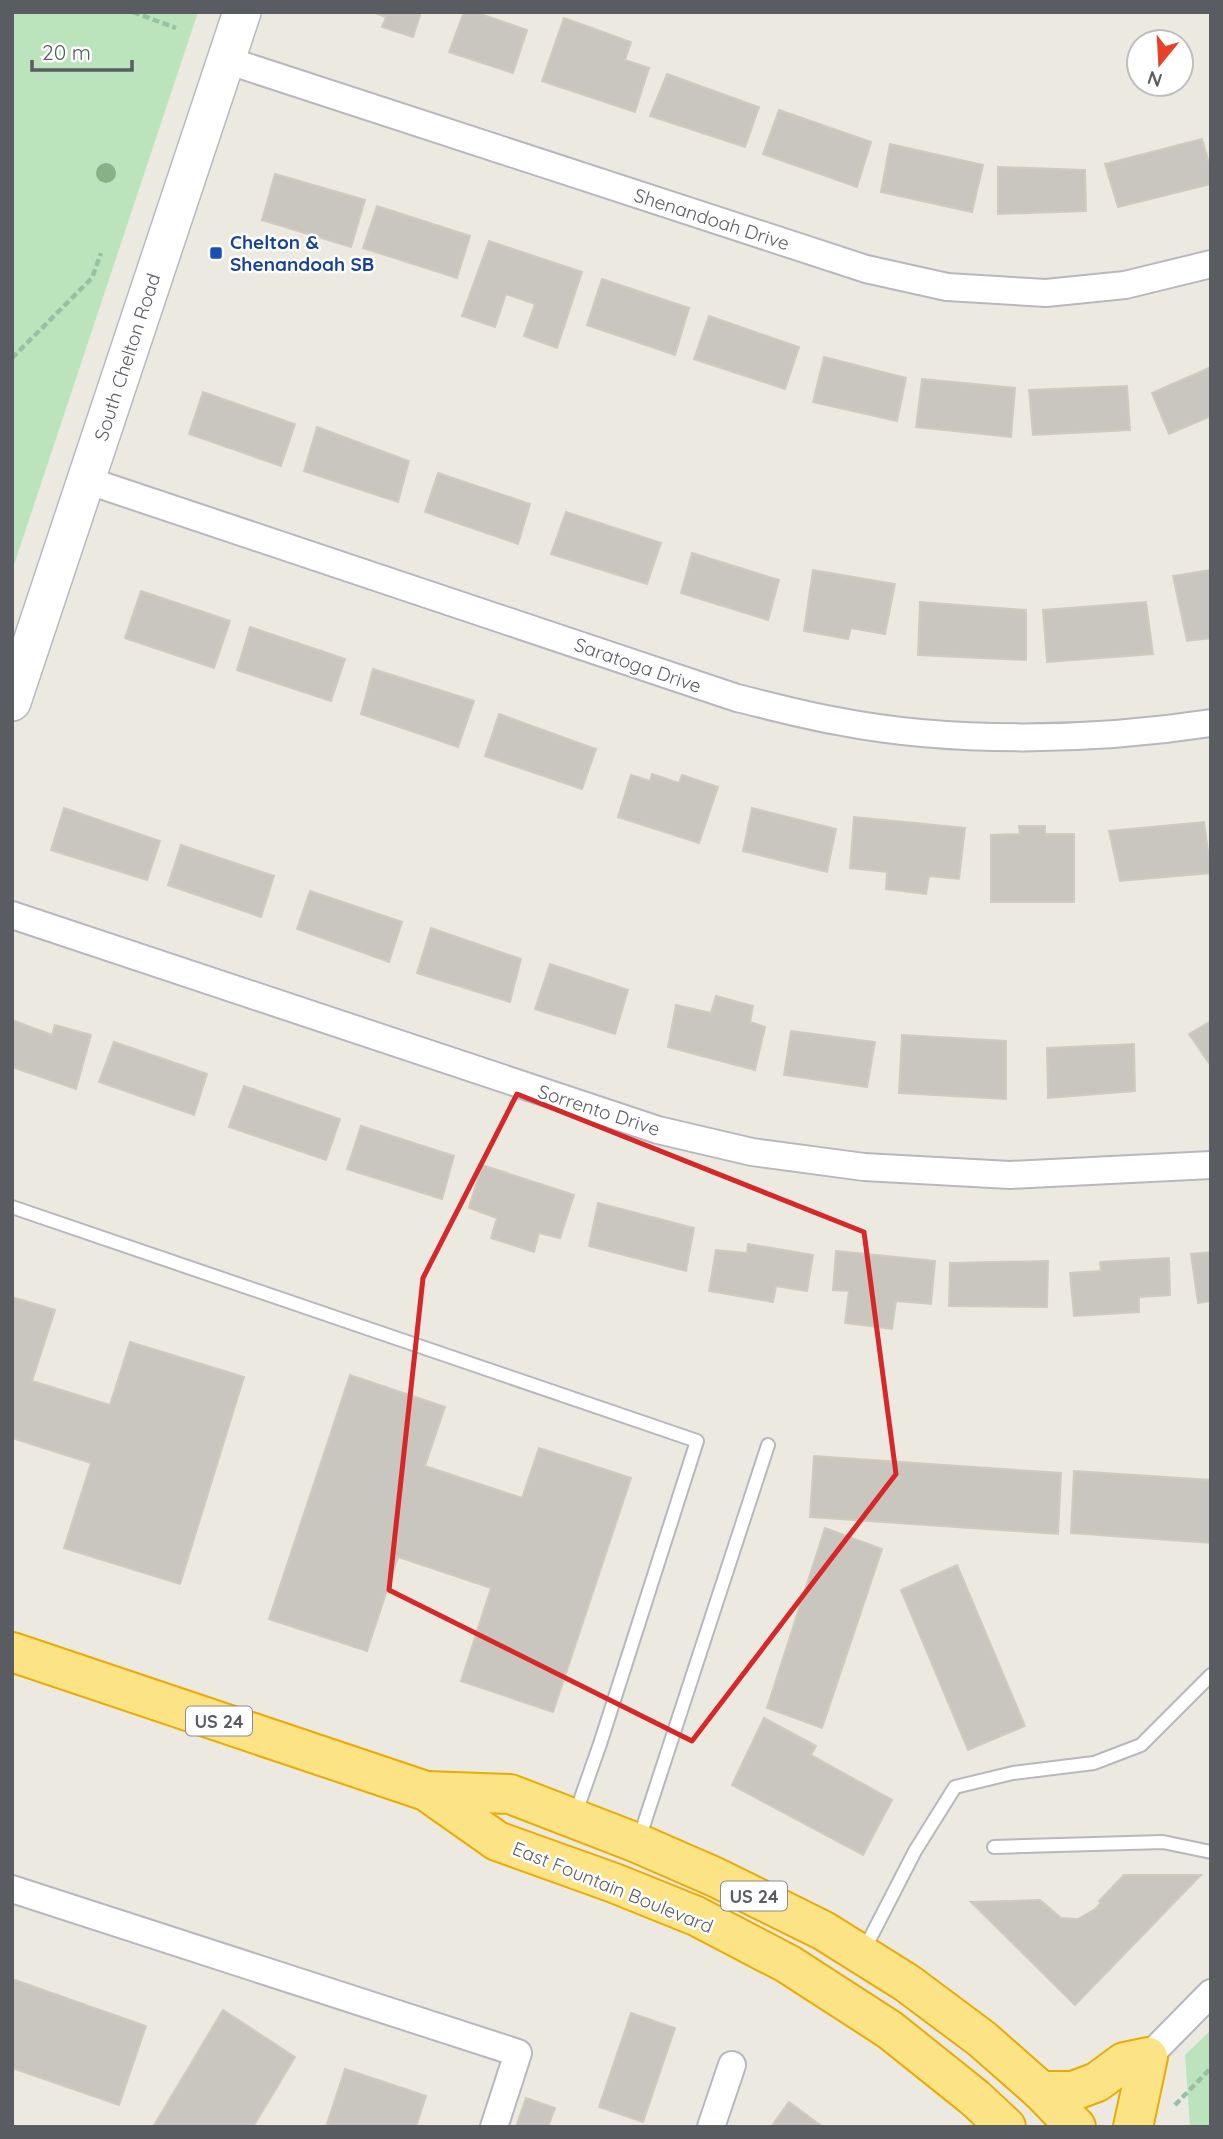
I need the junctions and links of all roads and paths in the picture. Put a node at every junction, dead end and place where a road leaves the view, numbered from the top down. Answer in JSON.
{"nodes":[{"id":1,"x":133,"y":12,"type":"edge"},
{"id":2,"x":242,"y":12,"type":"edge"},
{"id":3,"x":176,"y":28,"type":"dead end"},
{"id":4,"x":226,"y":60,"type":"junction"},
{"id":5,"x":101,"y":253,"type":"dead end"},
{"id":6,"x":1211,"y":264,"type":"edge"},
{"id":7,"x":12,"y":358,"type":"edge"},
{"id":8,"x":86,"y":480,"type":"junction"},
{"id":9,"x":12,"y":702,"type":"edge"},
{"id":10,"x":1211,"y":723,"type":"edge"},
{"id":11,"x":12,"y":915,"type":"edge"},
{"id":12,"x":1211,"y":1165,"type":"edge"},
{"id":13,"x":12,"y":1208,"type":"edge"},
{"id":14,"x":768,"y":1445,"type":"dead end"},
{"id":15,"x":12,"y":1652,"type":"edge"},
{"id":16,"x":1211,"y":1675,"type":"edge"},
{"id":17,"x":426,"y":1791,"type":"junction"},
{"id":18,"x":574,"y":1817,"type":"junction"},
{"id":19,"x":637,"y":1843,"type":"junction"},
{"id":20,"x":994,"y":1847,"type":"dead end"},
{"id":21,"x":1211,"y":1852,"type":"edge"},
{"id":22,"x":12,"y":1889,"type":"edge"},
{"id":23,"x":862,"y":1954,"type":"junction"},
{"id":24,"x":1211,"y":1993,"type":"edge"},
{"id":25,"x":1148,"y":2057,"type":"junction"},
{"id":26,"x":732,"y":2065,"type":"dead end"},
{"id":27,"x":1211,"y":2068,"type":"edge"},
{"id":28,"x":1041,"y":2091,"type":"junction"},
{"id":29,"x":1172,"y":2107,"type":"dead end"},
{"id":30,"x":494,"y":2127,"type":"edge"},
{"id":31,"x":711,"y":2127,"type":"edge"},
{"id":32,"x":1006,"y":2127,"type":"edge"},
{"id":33,"x":1076,"y":2127,"type":"edge"},
{"id":34,"x":1133,"y":2127,"type":"edge"}],
"edges":[{"from":1,"to":3,"type":"path"},
{"from":2,"to":4,"type":"main road","name":"South Chelton Road"},
{"from":4,"to":6,"type":"street","name":"Shenandoah Drive"},
{"from":4,"to":8,"type":"main road","name":"South Chelton Road"},
{"from":5,"to":7,"type":"path"},
{"from":8,"to":9,"type":"main road","name":"South Chelton Road"},
{"from":8,"to":10,"type":"street","name":"Saratoga Drive"},
{"from":11,"to":12,"type":"street","name":"Sorrento Drive"},
{"from":13,"to":18,"type":"lane"},
{"from":14,"to":19,"type":"lane"},
{"from":15,"to":17,"type":"highway","name":"East Fountain Boulevard","number":"US 24"},
{"from":16,"to":23,"type":"lane"},
{"from":17,"to":18,"type":"highway","name":"East Fountain Boulevard","number":"US 24"},
{"from":17,"to":32,"type":"highway","name":"East Fountain Boulevard","number":"US 24"},
{"from":18,"to":19,"type":"highway","name":"East Fountain Boulevard","number":"US 24"},
{"from":19,"to":23,"type":"highway","name":"East Fountain Boulevard","number":"US 24"},
{"from":20,"to":21,"type":"lane"},
{"from":22,"to":30,"type":"street"},
{"from":23,"to":28,"type":"highway","name":"East Fountain Boulevard","number":"US 24"},
{"from":24,"to":25,"type":"street"},
{"from":25,"to":28,"type":"highway"},
{"from":25,"to":34,"type":"highway"},
{"from":26,"to":31,"type":"street"},
{"from":27,"to":29,"type":"path"},
{"from":28,"to":33,"type":"highway","name":"East Fountain Boulevard","number":"US 24"}]}
